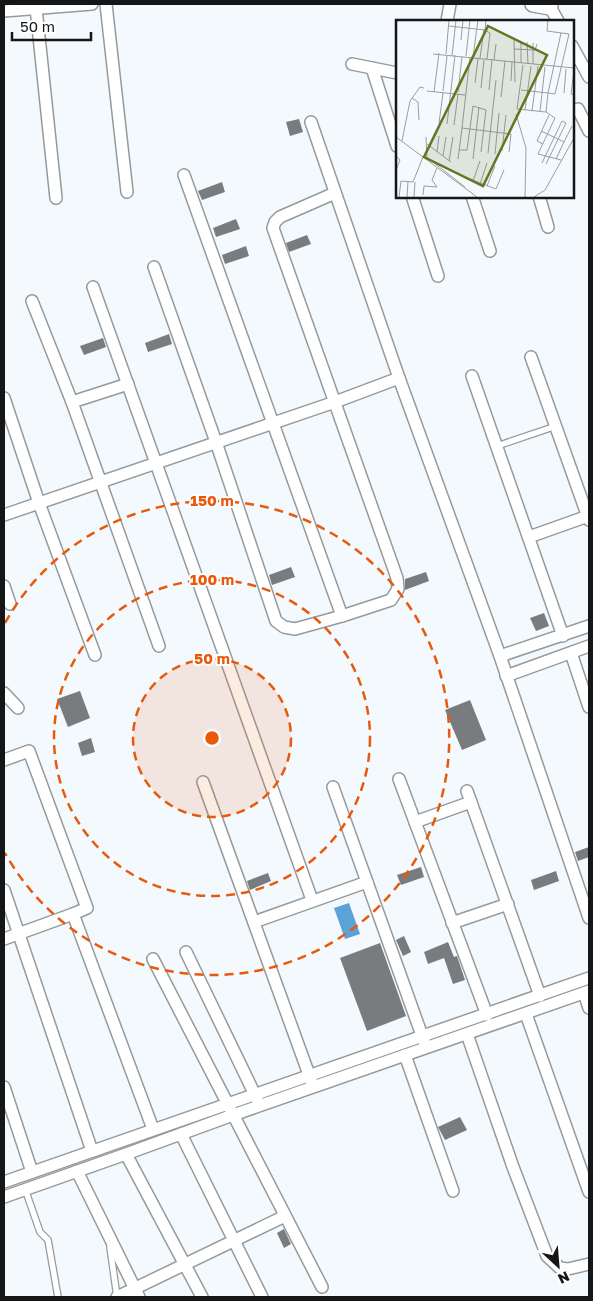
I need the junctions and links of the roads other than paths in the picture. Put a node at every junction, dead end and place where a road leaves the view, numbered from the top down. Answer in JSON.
{"nodes":[{"id":1,"x":92,"y":4,"type":"edge"},
{"id":2,"x":106,"y":4,"type":"edge"},
{"id":3,"x":450,"y":4,"type":"edge"},
{"id":4,"x":533,"y":4,"type":"edge"},
{"id":5,"x":550,"y":5,"type":"edge"},
{"id":6,"x":6,"y":8,"type":"edge"},
{"id":7,"x":36,"y":8,"type":"junction"},
{"id":8,"x":448,"y":20,"type":"edge"},
{"id":9,"x":558,"y":20,"type":"edge"},
{"id":10,"x":573,"y":48,"type":"edge"},
{"id":11,"x":352,"y":64,"type":"dead end"},
{"id":12,"x":372,"y":68,"type":"junction"},
{"id":13,"x":396,"y":73,"type":"edge"},
{"id":14,"x":589,"y":77,"type":"edge"},
{"id":15,"x":580,"y":110,"type":"edge"},
{"id":16,"x":311,"y":122,"type":"dead end"},
{"id":17,"x":589,"y":131,"type":"edge"},
{"id":18,"x":396,"y":143,"type":"edge"},
{"id":19,"x":184,"y":175,"type":"dead end"},
{"id":20,"x":127,"y":192,"type":"dead end"},
{"id":21,"x":335,"y":193,"type":"junction"},
{"id":22,"x":56,"y":198,"type":"dead end"},
{"id":23,"x":413,"y":198,"type":"edge"},
{"id":24,"x":473,"y":198,"type":"edge"},
{"id":25,"x":539,"y":198,"type":"edge"},
{"id":26,"x":548,"y":227,"type":"dead end"},
{"id":27,"x":490,"y":251,"type":"dead end"},
{"id":28,"x":154,"y":266,"type":"dead end"},
{"id":29,"x":438,"y":276,"type":"dead end"},
{"id":30,"x":93,"y":286,"type":"dead end"},
{"id":31,"x":32,"y":301,"type":"dead end"},
{"id":32,"x":531,"y":357,"type":"dead end"},
{"id":33,"x":472,"y":376,"type":"dead end"},
{"id":34,"x":399,"y":378,"type":"junction"},
{"id":35,"x":128,"y":384,"type":"junction"},
{"id":36,"x":4,"y":398,"type":"edge"},
{"id":37,"x":72,"y":402,"type":"junction"},
{"id":38,"x":335,"y":402,"type":"junction"},
{"id":39,"x":273,"y":423,"type":"junction"},
{"id":40,"x":556,"y":426,"type":"junction"},
{"id":41,"x":216,"y":442,"type":"junction"},
{"id":42,"x":497,"y":446,"type":"junction"},
{"id":43,"x":156,"y":463,"type":"junction"},
{"id":44,"x":100,"y":482,"type":"junction"},
{"id":45,"x":39,"y":503,"type":"junction"},
{"id":46,"x":4,"y":515,"type":"edge"},
{"id":47,"x":588,"y":518,"type":"edge"},
{"id":48,"x":529,"y":537,"type":"junction"},
{"id":49,"x":4,"y":586,"type":"edge"},
{"id":50,"x":10,"y":604,"type":"dead end"},
{"id":51,"x":342,"y":616,"type":"junction"},
{"id":52,"x":589,"y":626,"type":"edge"},
{"id":53,"x":563,"y":636,"type":"junction"},
{"id":54,"x":159,"y":646,"type":"dead end"},
{"id":55,"x":589,"y":646,"type":"edge"},
{"id":56,"x":571,"y":653,"type":"junction"},
{"id":57,"x":95,"y":656,"type":"dead end"},
{"id":58,"x":500,"y":656,"type":"junction"},
{"id":59,"x":506,"y":676,"type":"junction"},
{"id":60,"x":4,"y":693,"type":"edge"},
{"id":61,"x":589,"y":707,"type":"edge"},
{"id":62,"x":18,"y":708,"type":"dead end"},
{"id":63,"x":4,"y":760,"type":"edge"},
{"id":64,"x":399,"y":779,"type":"dead end"},
{"id":65,"x":203,"y":782,"type":"dead end"},
{"id":66,"x":333,"y":787,"type":"dead end"},
{"id":67,"x":415,"y":822,"type":"junction"},
{"id":68,"x":367,"y":882,"type":"junction"},
{"id":69,"x":4,"y":890,"type":"edge"},
{"id":70,"x":312,"y":900,"type":"junction"},
{"id":71,"x":508,"y":904,"type":"junction"},
{"id":72,"x":73,"y":914,"type":"junction"},
{"id":73,"x":589,"y":918,"type":"edge"},
{"id":74,"x":254,"y":922,"type":"junction"},
{"id":75,"x":452,"y":923,"type":"junction"},
{"id":76,"x":19,"y":933,"type":"junction"},
{"id":77,"x":4,"y":939,"type":"edge"},
{"id":78,"x":186,"y":952,"type":"dead end"},
{"id":79,"x":153,"y":959,"type":"dead end"},
{"id":80,"x":589,"y":978,"type":"edge"},
{"id":81,"x":586,"y":992,"type":"edge"},
{"id":82,"x":540,"y":996,"type":"junction"},
{"id":83,"x":589,"y":1008,"type":"edge"},
{"id":84,"x":526,"y":1014,"type":"junction"},
{"id":85,"x":487,"y":1015,"type":"junction"},
{"id":86,"x":467,"y":1034,"type":"junction"},
{"id":87,"x":424,"y":1042,"type":"junction"},
{"id":88,"x":405,"y":1055,"type":"junction"},
{"id":89,"x":311,"y":1082,"type":"junction"},
{"id":90,"x":4,"y":1087,"type":"edge"},
{"id":91,"x":255,"y":1094,"type":"junction"},
{"id":92,"x":260,"y":1106,"type":"junction"},
{"id":93,"x":230,"y":1109,"type":"junction"},
{"id":94,"x":153,"y":1130,"type":"junction"},
{"id":95,"x":181,"y":1134,"type":"junction"},
{"id":96,"x":92,"y":1151,"type":"junction"},
{"id":97,"x":126,"y":1154,"type":"junction"},
{"id":98,"x":77,"y":1171,"type":"junction"},
{"id":99,"x":32,"y":1172,"type":"junction"},
{"id":100,"x":4,"y":1182,"type":"edge"},
{"id":101,"x":25,"y":1189,"type":"junction"},
{"id":102,"x":453,"y":1191,"type":"dead end"},
{"id":103,"x":589,"y":1192,"type":"edge"},
{"id":104,"x":4,"y":1196,"type":"edge"},
{"id":105,"x":286,"y":1216,"type":"junction"},
{"id":106,"x":109,"y":1236,"type":"junction"},
{"id":107,"x":234,"y":1242,"type":"junction"},
{"id":108,"x":589,"y":1264,"type":"edge"},
{"id":109,"x":185,"y":1265,"type":"junction"},
{"id":110,"x":322,"y":1287,"type":"dead end"},
{"id":111,"x":137,"y":1293,"type":"edge"},
{"id":112,"x":58,"y":1297,"type":"edge"},
{"id":113,"x":117,"y":1297,"type":"edge"},
{"id":114,"x":202,"y":1297,"type":"edge"},
{"id":115,"x":262,"y":1297,"type":"edge"}],
"edges":[{"from":1,"to":7,"type":"street"},
{"from":2,"to":20,"type":"street"},
{"from":3,"to":8,"type":"street"},
{"from":4,"to":5,"type":"street"},
{"from":5,"to":9,"type":"street"},
{"from":6,"to":7,"type":"street"},
{"from":7,"to":22,"type":"street"},
{"from":10,"to":14,"type":"street"},
{"from":11,"to":12,"type":"street"},
{"from":12,"to":13,"type":"street"},
{"from":12,"to":18,"type":"street"},
{"from":15,"to":17,"type":"street"},
{"from":16,"to":21,"type":"street"},
{"from":19,"to":39,"type":"street"},
{"from":21,"to":34,"type":"street"},
{"from":21,"to":38,"type":"street"},
{"from":23,"to":29,"type":"street"},
{"from":24,"to":27,"type":"street"},
{"from":25,"to":26,"type":"street"},
{"from":28,"to":41,"type":"street"},
{"from":30,"to":35,"type":"street"},
{"from":31,"to":37,"type":"street"},
{"from":32,"to":40,"type":"street"},
{"from":33,"to":42,"type":"street"},
{"from":34,"to":38,"type":"street"},
{"from":34,"to":58,"type":"street"},
{"from":35,"to":37,"type":"street"},
{"from":35,"to":43,"type":"street"},
{"from":36,"to":45,"type":"street"},
{"from":37,"to":44,"type":"street"},
{"from":38,"to":39,"type":"street"},
{"from":38,"to":51,"type":"street"},
{"from":39,"to":41,"type":"street"},
{"from":39,"to":51,"type":"street"},
{"from":40,"to":42,"type":"lane"},
{"from":40,"to":47,"type":"street"},
{"from":41,"to":43,"type":"street"},
{"from":41,"to":51,"type":"street"},
{"from":42,"to":48,"type":"street"},
{"from":43,"to":44,"type":"street"},
{"from":43,"to":70,"type":"street"},
{"from":44,"to":45,"type":"street"},
{"from":44,"to":54,"type":"street"},
{"from":45,"to":46,"type":"street"},
{"from":45,"to":57,"type":"street"},
{"from":47,"to":48,"type":"street"},
{"from":48,"to":53,"type":"street"},
{"from":49,"to":50,"type":"street"},
{"from":52,"to":53,"type":"street"},
{"from":53,"to":58,"type":"street"},
{"from":55,"to":56,"type":"street"},
{"from":56,"to":59,"type":"street"},
{"from":56,"to":61,"type":"street"},
{"from":58,"to":59,"type":"street"},
{"from":59,"to":73,"type":"street"},
{"from":60,"to":62,"type":"street"},
{"from":63,"to":72,"type":"street"},
{"from":64,"to":67,"type":"street"},
{"from":65,"to":74,"type":"street"},
{"from":66,"to":68,"type":"street"},
{"from":67,"to":71,"type":"street"},
{"from":67,"to":75,"type":"street"},
{"from":68,"to":70,"type":"street"},
{"from":68,"to":87,"type":"street"},
{"from":69,"to":76,"type":"street"},
{"from":70,"to":74,"type":"street"},
{"from":71,"to":75,"type":"street"},
{"from":71,"to":82,"type":"street"},
{"from":72,"to":76,"type":"street"},
{"from":72,"to":94,"type":"street"},
{"from":74,"to":89,"type":"street"},
{"from":75,"to":85,"type":"street"},
{"from":76,"to":77,"type":"street"},
{"from":76,"to":96,"type":"street"},
{"from":78,"to":91,"type":"street"},
{"from":79,"to":93,"type":"street"},
{"from":80,"to":82,"type":"street"},
{"from":81,"to":83,"type":"street"},
{"from":81,"to":84,"type":"street"},
{"from":82,"to":85,"type":"street"},
{"from":84,"to":86,"type":"street"},
{"from":84,"to":103,"type":"street"},
{"from":85,"to":87,"type":"street"},
{"from":86,"to":87,"type":"street"},
{"from":86,"to":108,"type":"street"},
{"from":87,"to":88,"type":"street"},
{"from":87,"to":89,"type":"street"},
{"from":88,"to":89,"type":"street"},
{"from":88,"to":102,"type":"street"},
{"from":89,"to":91,"type":"street"},
{"from":89,"to":92,"type":"street"},
{"from":90,"to":99,"type":"street"},
{"from":91,"to":92,"type":"street"},
{"from":91,"to":93,"type":"street"},
{"from":92,"to":93,"type":"street"},
{"from":93,"to":94,"type":"street"},
{"from":93,"to":95,"type":"street"},
{"from":93,"to":105,"type":"street"},
{"from":94,"to":96,"type":"street"},
{"from":95,"to":97,"type":"street"},
{"from":95,"to":107,"type":"street"},
{"from":96,"to":99,"type":"street"},
{"from":97,"to":98,"type":"street"},
{"from":97,"to":109,"type":"street"},
{"from":98,"to":101,"type":"street"},
{"from":98,"to":106,"type":"street"},
{"from":99,"to":100,"type":"street"},
{"from":101,"to":104,"type":"street"},
{"from":101,"to":112,"type":"lane"},
{"from":105,"to":107,"type":"street"},
{"from":105,"to":110,"type":"street"},
{"from":106,"to":111,"type":"street"},
{"from":106,"to":113,"type":"lane"},
{"from":107,"to":109,"type":"street"},
{"from":107,"to":115,"type":"street"},
{"from":109,"to":111,"type":"street"},
{"from":109,"to":114,"type":"street"},
{"from":111,"to":113,"type":"street"}]}
